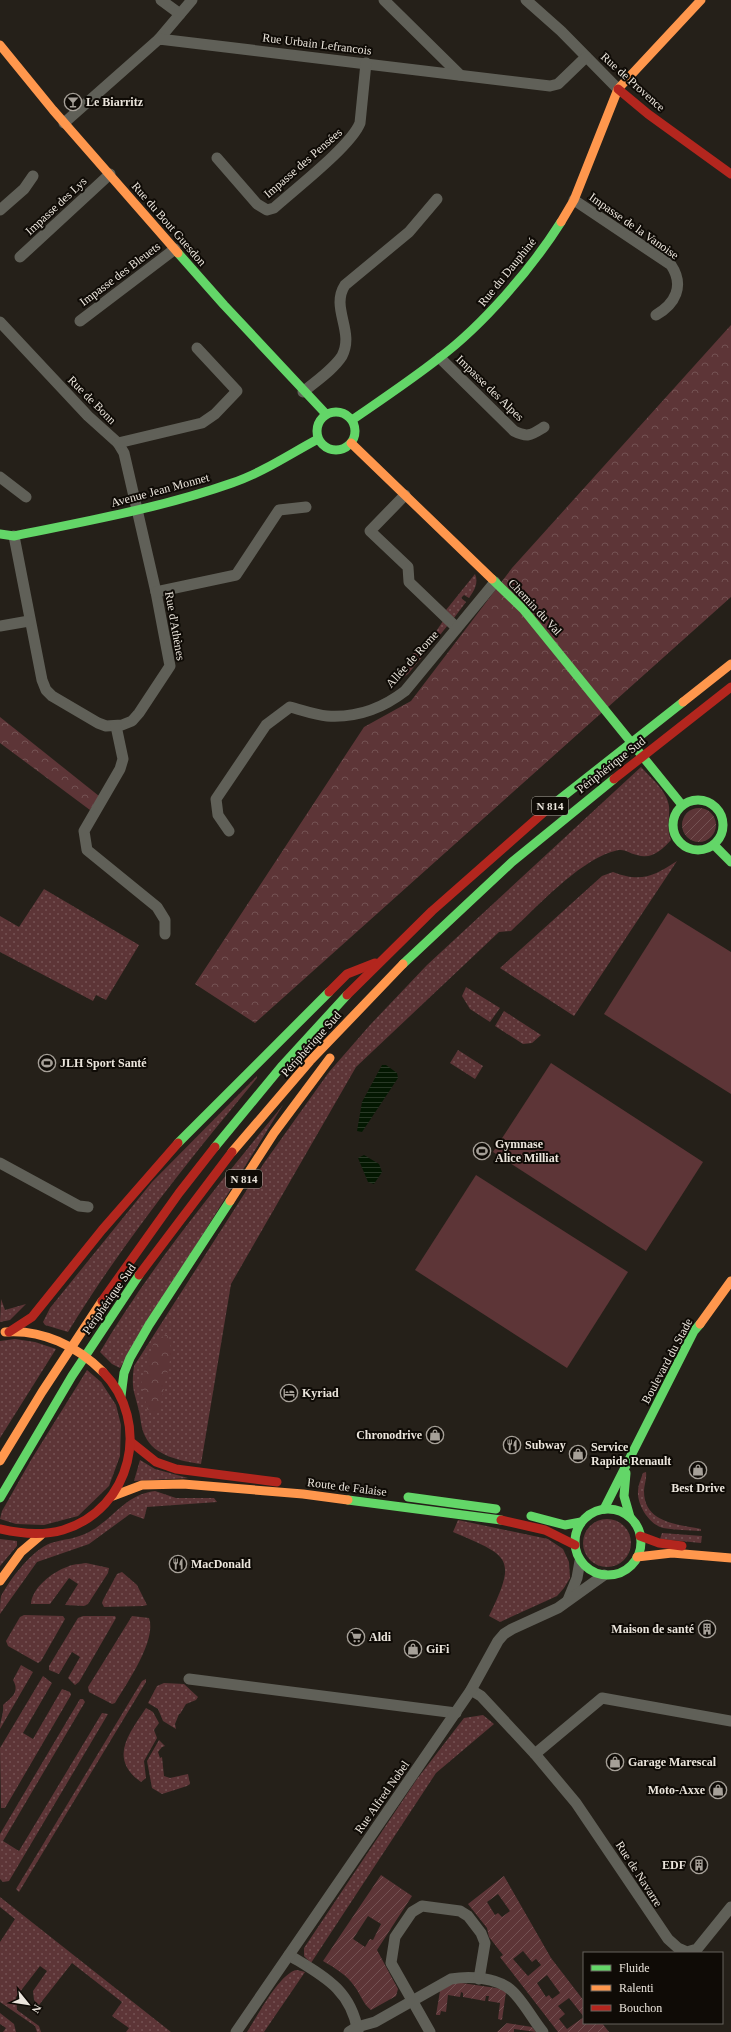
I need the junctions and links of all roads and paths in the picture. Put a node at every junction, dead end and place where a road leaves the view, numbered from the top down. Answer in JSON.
{"nodes":[{"id":1,"x":161,"y":0,"type":"edge"},
{"id":2,"x":192,"y":0,"type":"edge"},
{"id":3,"x":384,"y":0,"type":"edge"},
{"id":4,"x":526,"y":0,"type":"edge"},
{"id":5,"x":701,"y":0,"type":"edge"},
{"id":6,"x":180,"y":14,"type":"junction"},
{"id":7,"x":159,"y":39,"type":"junction"},
{"id":8,"x":0,"y":46,"type":"edge"},
{"id":9,"x":586,"y":56,"type":"junction"},
{"id":10,"x":366,"y":63,"type":"junction"},
{"id":11,"x":460,"y":75,"type":"junction"},
{"id":12,"x":618,"y":89,"type":"junction"},
{"id":13,"x":64,"y":123,"type":"junction"},
{"id":14,"x":218,"y":158,"type":"dead end"},
{"id":15,"x":110,"y":174,"type":"junction"},
{"id":16,"x":731,"y":174,"type":"edge"},
{"id":17,"x":33,"y":176,"type":"dead end"},
{"id":18,"x":437,"y":199,"type":"dead end"},
{"id":19,"x":574,"y":200,"type":"junction"},
{"id":20,"x":0,"y":210,"type":"edge"},
{"id":21,"x":175,"y":249,"type":"junction"},
{"id":22,"x":20,"y":257,"type":"dead end"},
{"id":23,"x":656,"y":315,"type":"dead end"},
{"id":24,"x":80,"y":321,"type":"dead end"},
{"id":25,"x":0,"y":322,"type":"edge"},
{"id":26,"x":197,"y":348,"type":"dead end"},
{"id":27,"x":440,"y":358,"type":"junction"},
{"id":28,"x":303,"y":392,"type":"junction"},
{"id":29,"x":326,"y":414,"type":"junction"},
{"id":30,"x":352,"y":420,"type":"junction"},
{"id":31,"x":544,"y":427,"type":"dead end"},
{"id":32,"x":318,"y":438,"type":"junction"},
{"id":33,"x":118,"y":443,"type":"junction"},
{"id":34,"x":351,"y":443,"type":"junction"},
{"id":35,"x":0,"y":477,"type":"edge"},
{"id":36,"x":404,"y":495,"type":"junction"},
{"id":37,"x":26,"y":497,"type":"dead end"},
{"id":38,"x":306,"y":507,"type":"dead end"},
{"id":39,"x":137,"y":511,"type":"junction"},
{"id":40,"x":0,"y":534,"type":"edge"},
{"id":41,"x":14,"y":536,"type":"junction"},
{"id":42,"x":495,"y":582,"type":"junction"},
{"id":43,"x":156,"y":592,"type":"junction"},
{"id":44,"x":29,"y":621,"type":"junction"},
{"id":45,"x":0,"y":626,"type":"edge"},
{"id":46,"x":457,"y":628,"type":"junction"},
{"id":47,"x":731,"y":664,"type":"edge"},
{"id":48,"x":731,"y":687,"type":"edge"},
{"id":49,"x":116,"y":726,"type":"junction"},
{"id":50,"x":682,"y":805,"type":"junction"},
{"id":51,"x":228,"y":831,"type":"dead end"},
{"id":52,"x":714,"y":845,"type":"junction"},
{"id":53,"x":731,"y":862,"type":"edge"},
{"id":54,"x":165,"y":934,"type":"dead end"},
{"id":55,"x":381,"y":961,"type":"junction"},
{"id":56,"x":391,"y":975,"type":"junction"},
{"id":57,"x":351,"y":1032,"type":"dead end"},
{"id":58,"x":337,"y":1049,"type":"dead end"},
{"id":59,"x":0,"y":1163,"type":"edge"},
{"id":60,"x":88,"y":1207,"type":"dead end"},
{"id":61,"x":731,"y":1281,"type":"edge"},
{"id":62,"x":4,"y":1332,"type":"edge"},
{"id":63,"x":121,"y":1396,"type":"junction"},
{"id":64,"x":131,"y":1442,"type":"junction"},
{"id":65,"x":631,"y":1457,"type":"junction"},
{"id":66,"x":0,"y":1461,"type":"edge"},
{"id":67,"x":325,"y":1487,"type":"dead end"},
{"id":68,"x":113,"y":1496,"type":"junction"},
{"id":69,"x":396,"y":1496,"type":"dead end"},
{"id":70,"x":0,"y":1498,"type":"edge"},
{"id":71,"x":604,"y":1509,"type":"junction"},
{"id":72,"x":507,"y":1511,"type":"dead end"},
{"id":73,"x":522,"y":1514,"type":"dead end"},
{"id":74,"x":630,"y":1517,"type":"junction"},
{"id":75,"x":581,"y":1522,"type":"junction"},
{"id":76,"x":0,"y":1529,"type":"edge"},
{"id":77,"x":41,"y":1535,"type":"junction"},
{"id":78,"x":640,"y":1536,"type":"junction"},
{"id":79,"x":575,"y":1545,"type":"junction"},
{"id":80,"x":731,"y":1551,"type":"edge"},
{"id":81,"x":637,"y":1557,"type":"junction"},
{"id":82,"x":731,"y":1558,"type":"edge"},
{"id":83,"x":580,"y":1561,"type":"junction"},
{"id":84,"x":604,"y":1575,"type":"junction"},
{"id":85,"x":0,"y":1581,"type":"edge"},
{"id":86,"x":568,"y":1600,"type":"junction"},
{"id":87,"x":189,"y":1679,"type":"dead end"},
{"id":88,"x":471,"y":1690,"type":"junction"},
{"id":89,"x":456,"y":1713,"type":"junction"},
{"id":90,"x":731,"y":1721,"type":"edge"},
{"id":91,"x":535,"y":1754,"type":"junction"},
{"id":92,"x":731,"y":1908,"type":"edge"},
{"id":93,"x":685,"y":1952,"type":"edge"},
{"id":94,"x":689,"y":1952,"type":"edge"},
{"id":95,"x":289,"y":1955,"type":"junction"},
{"id":96,"x":479,"y":1979,"type":"junction"},
{"id":97,"x":413,"y":2001,"type":"junction"},
{"id":98,"x":355,"y":2030,"type":"edge"},
{"id":99,"x":236,"y":2032,"type":"edge"},
{"id":100,"x":430,"y":2032,"type":"edge"},
{"id":101,"x":543,"y":2032,"type":"edge"}],
"edges":[{"from":1,"to":6,"type":"street"},
{"from":2,"to":6,"type":"street"},
{"from":3,"to":11,"type":"street"},
{"from":4,"to":9,"type":"street","name":"Rue de Provence"},
{"from":5,"to":12,"type":"main road"},
{"from":6,"to":7,"type":"street"},
{"from":7,"to":10,"type":"street","name":"Rue Urbain Lefrancois"},
{"from":7,"to":13,"type":"street"},
{"from":8,"to":13,"type":"main road","name":"Rue du Bout Guesdon"},
{"from":9,"to":11,"type":"street","name":"Rue Urbain Lefrancois"},
{"from":9,"to":12,"type":"street","name":"Rue de Provence"},
{"from":10,"to":11,"type":"street","name":"Rue Urbain Lefrancois"},
{"from":10,"to":14,"type":"street","name":"Impasse des Pensées"},
{"from":12,"to":16,"type":"main road","name":"Rue de Provence"},
{"from":12,"to":19,"type":"main road","name":"Rue du Dauphiné"},
{"from":13,"to":15,"type":"main road","name":"Rue du Bout Guesdon"},
{"from":15,"to":21,"type":"main road","name":"Rue du Bout Guesdon"},
{"from":15,"to":22,"type":"street","name":"Impasse des Lys"},
{"from":17,"to":20,"type":"street"},
{"from":18,"to":28,"type":"street"},
{"from":19,"to":23,"type":"street","name":"Impasse de la Vanoise"},
{"from":19,"to":27,"type":"main road","name":"Rue du Dauphiné"},
{"from":21,"to":24,"type":"street","name":"Impasse des Bleuets"},
{"from":21,"to":28,"type":"main road","name":"Rue du Bout Guesdon"},
{"from":25,"to":33,"type":"street","name":"Rue de Bonn"},
{"from":26,"to":33,"type":"street"},
{"from":27,"to":30,"type":"main road","name":"Rue du Dauphiné"},
{"from":27,"to":31,"type":"street","name":"Impasse des Alpes"},
{"from":28,"to":29,"type":"main road","name":"Rue du Bout Guesdon"},
{"from":29,"to":30,"type":"main road"},
{"from":29,"to":32,"type":"main road"},
{"from":30,"to":34,"type":"main road"},
{"from":32,"to":34,"type":"main road"},
{"from":32,"to":39,"type":"main road","name":"Avenue Jean Monnet"},
{"from":33,"to":39,"type":"street","name":"Rue de Bonn"},
{"from":34,"to":36,"type":"main road","name":"Chemin du Val"},
{"from":35,"to":37,"type":"street"},
{"from":36,"to":42,"type":"main road","name":"Chemin du Val"},
{"from":36,"to":46,"type":"street"},
{"from":38,"to":43,"type":"street"},
{"from":39,"to":41,"type":"main road","name":"Avenue Jean Monnet"},
{"from":39,"to":43,"type":"street","name":"Rue d'Athènes"},
{"from":40,"to":41,"type":"main road","name":"Avenue Jean Monnet"},
{"from":41,"to":44,"type":"street"},
{"from":42,"to":46,"type":"street","name":"Allée de Rome"},
{"from":42,"to":50,"type":"main road","name":"Chemin du Val"},
{"from":43,"to":49,"type":"street","name":"Rue d'Athènes"},
{"from":44,"to":45,"type":"street"},
{"from":44,"to":49,"type":"street"},
{"from":46,"to":51,"type":"street","name":"Allée de Rome"},
{"from":47,"to":55,"type":"main road","name":"Périphérique Sud","number":"N 814"},
{"from":48,"to":56,"type":"main road","name":"Périphérique Sud","number":"N 814"},
{"from":49,"to":54,"type":"street"},
{"from":50,"to":52,"type":"main road"},
{"from":50,"to":52,"type":"main road"},
{"from":52,"to":53,"type":"main road"},
{"from":55,"to":62,"type":"main road","number":"N 814"},
{"from":55,"to":66,"type":"main road","name":"Périphérique Sud","number":"N 814"},
{"from":56,"to":57,"type":"main road","number":"N 814"},
{"from":56,"to":70,"type":"main road","name":"Périphérique Sud","number":"N 814"},
{"from":58,"to":63,"type":"main road","number":"N 814"},
{"from":59,"to":60,"type":"street"},
{"from":61,"to":65,"type":"main road","name":"Boulevard du Stade"},
{"from":62,"to":63,"type":"main road"},
{"from":63,"to":64,"type":"main road"},
{"from":64,"to":67,"type":"main road","name":"Route de Falaise"},
{"from":64,"to":68,"type":"main road"},
{"from":65,"to":71,"type":"main road","name":"Boulevard du Stade"},
{"from":65,"to":74,"type":"main road","name":"Boulevard du Stade"},
{"from":68,"to":77,"type":"main road"},
{"from":68,"to":79,"type":"main road","name":"Route de Falaise"},
{"from":69,"to":72,"type":"main road","name":"Route de Falaise"},
{"from":71,"to":74,"type":"main road"},
{"from":71,"to":75,"type":"main road"},
{"from":73,"to":75,"type":"main road"},
{"from":74,"to":78,"type":"main road"},
{"from":75,"to":79,"type":"main road"},
{"from":76,"to":77,"type":"main road"},
{"from":77,"to":85,"type":"main road"},
{"from":78,"to":80,"type":"main road"},
{"from":78,"to":81,"type":"main road"},
{"from":79,"to":83,"type":"main road"},
{"from":81,"to":82,"type":"main road"},
{"from":81,"to":84,"type":"main road"},
{"from":83,"to":84,"type":"main road"},
{"from":83,"to":86,"type":"street"},
{"from":84,"to":86,"type":"street","name":"Rue Alfred Nobel"},
{"from":86,"to":88,"type":"street","name":"Rue Alfred Nobel"},
{"from":87,"to":89,"type":"street"},
{"from":88,"to":89,"type":"street","name":"Rue Alfred Nobel"},
{"from":88,"to":91,"type":"street","name":"Rue de Navarre"},
{"from":89,"to":95,"type":"street","name":"Rue Alfred Nobel"},
{"from":90,"to":91,"type":"street"},
{"from":91,"to":93,"type":"street","name":"Rue de Navarre"},
{"from":92,"to":94,"type":"street","name":"Rue de Navarre"},
{"from":95,"to":98,"type":"street"},
{"from":95,"to":99,"type":"street","name":"Rue Alfred Nobel"},
{"from":96,"to":97,"type":"street"},
{"from":96,"to":97,"type":"street"},
{"from":96,"to":101,"type":"street"},
{"from":97,"to":98,"type":"street"},
{"from":97,"to":100,"type":"street"}]}
